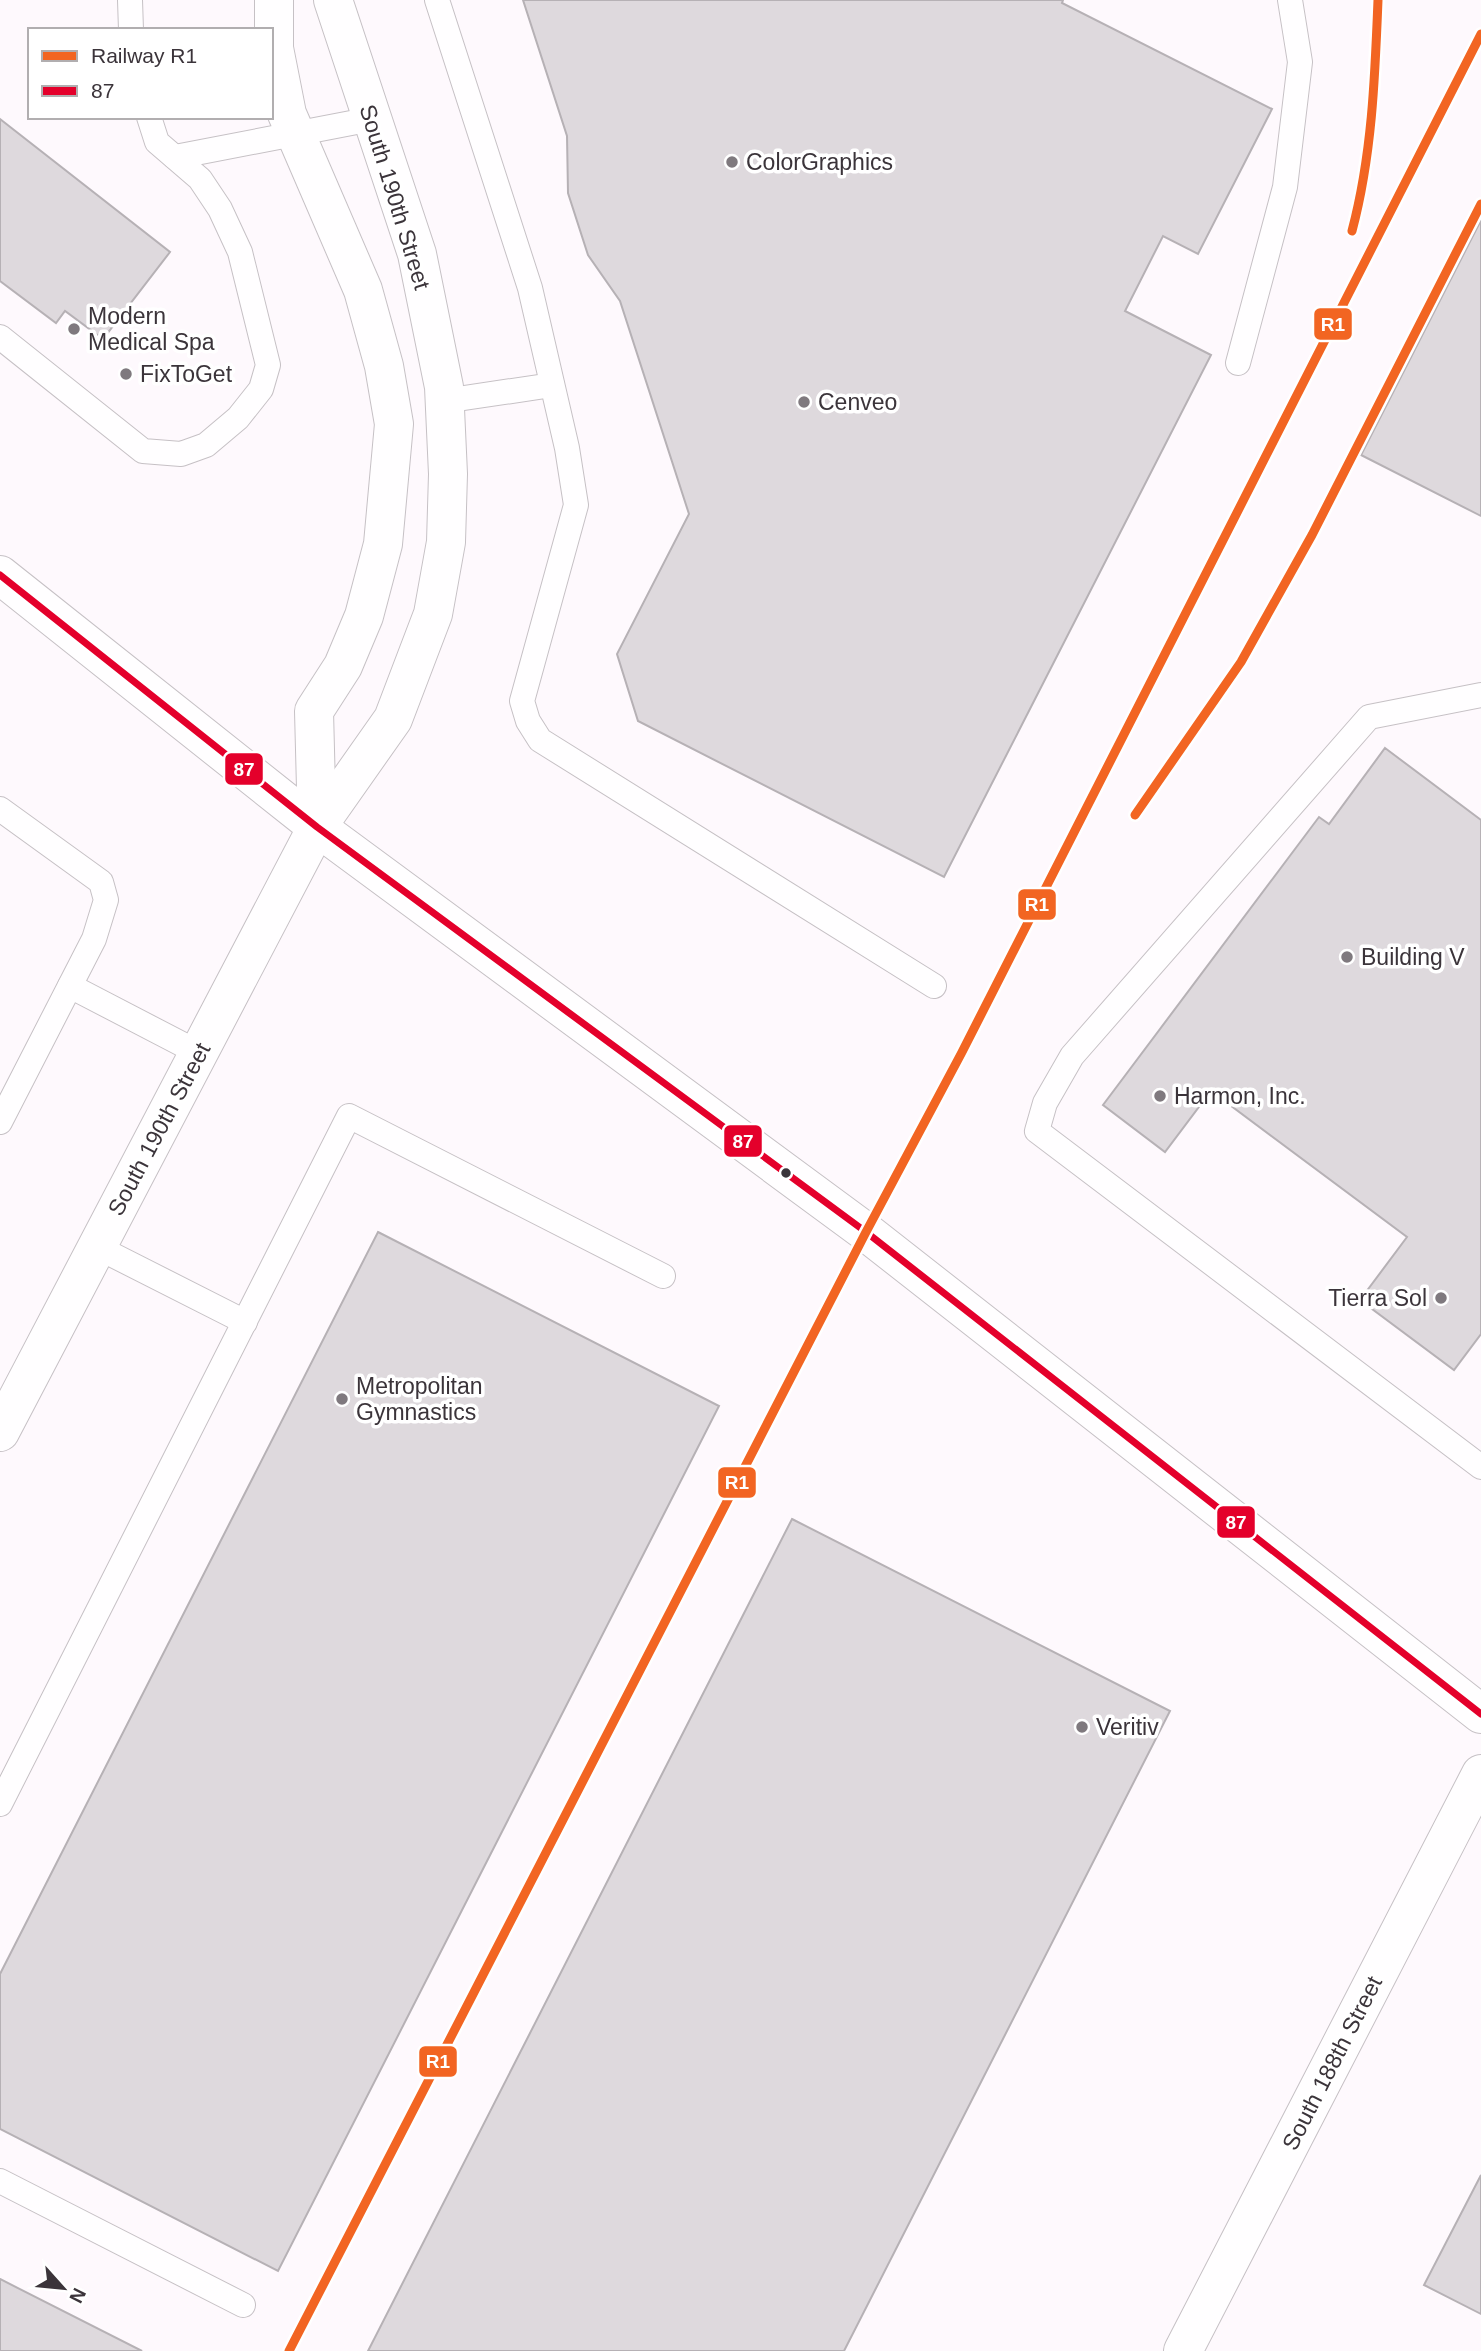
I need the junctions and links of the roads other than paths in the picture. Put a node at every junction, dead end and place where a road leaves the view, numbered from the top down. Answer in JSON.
{"nodes":[{"id":1,"x":130,"y":0,"type":"edge"},
{"id":2,"x":274,"y":0,"type":"edge"},
{"id":3,"x":333,"y":0,"type":"edge"},
{"id":4,"x":437,"y":0,"type":"edge"},
{"id":5,"x":1290,"y":0,"type":"edge"},
{"id":6,"x":131,"y":28,"type":"edge"},
{"id":7,"x":150,"y":119,"type":"edge"},
{"id":8,"x":372,"y":119,"type":"junction"},
{"id":9,"x":295,"y":134,"type":"junction"},
{"id":10,"x":175,"y":158,"type":"junction"},
{"id":11,"x":0,"y":337,"type":"edge"},
{"id":12,"x":1238,"y":363,"type":"dead end"},
{"id":13,"x":552,"y":386,"type":"junction"},
{"id":14,"x":444,"y":401,"type":"junction"},
{"id":15,"x":0,"y":575,"type":"edge"},
{"id":16,"x":1481,"y":695,"type":"edge"},
{"id":17,"x":0,"y":809,"type":"edge"},
{"id":18,"x":317,"y":827,"type":"junction"},
{"id":19,"x":70,"y":986,"type":"junction"},
{"id":20,"x":934,"y":986,"type":"dead end"},
{"id":21,"x":199,"y":1053,"type":"junction"},
{"id":22,"x":0,"y":1122,"type":"edge"},
{"id":23,"x":97,"y":1247,"type":"junction"},
{"id":24,"x":663,"y":1276,"type":"dead end"},
{"id":25,"x":245,"y":1322,"type":"junction"},
{"id":26,"x":1,"y":1428,"type":"edge"},
{"id":27,"x":1481,"y":1467,"type":"edge"},
{"id":28,"x":1481,"y":1714,"type":"edge"},
{"id":29,"x":1481,"y":1774,"type":"edge"},
{"id":30,"x":0,"y":1804,"type":"edge"},
{"id":31,"x":0,"y":2181,"type":"edge"},
{"id":32,"x":243,"y":2305,"type":"dead end"},
{"id":33,"x":1183,"y":2351,"type":"edge"}],
"edges":[{"from":1,"to":6,"type":"lane"},
{"from":2,"to":9,"type":"street","name":"South 190th Street"},
{"from":3,"to":8,"type":"street","name":"South 190th Street"},
{"from":4,"to":13,"type":"lane"},
{"from":5,"to":12,"type":"lane"},
{"from":7,"to":10,"type":"lane"},
{"from":8,"to":9,"type":"lane"},
{"from":8,"to":14,"type":"street","name":"South 190th Street"},
{"from":9,"to":10,"type":"lane"},
{"from":9,"to":18,"type":"street","name":"South 190th Street"},
{"from":10,"to":11,"type":"lane"},
{"from":13,"to":14,"type":"lane"},
{"from":13,"to":20,"type":"lane"},
{"from":14,"to":18,"type":"street","name":"South 190th Street"},
{"from":15,"to":18,"type":"street"},
{"from":16,"to":27,"type":"lane"},
{"from":17,"to":19,"type":"lane"},
{"from":18,"to":21,"type":"street","name":"South 190th Street"},
{"from":18,"to":28,"type":"street"},
{"from":19,"to":21,"type":"lane"},
{"from":19,"to":22,"type":"lane"},
{"from":21,"to":23,"type":"street","name":"South 190th Street"},
{"from":23,"to":25,"type":"lane"},
{"from":23,"to":26,"type":"street","name":"South 190th Street"},
{"from":24,"to":25,"type":"lane"},
{"from":25,"to":30,"type":"lane"},
{"from":29,"to":33,"type":"street","name":"South 188th Street"},
{"from":31,"to":32,"type":"lane"}]}
